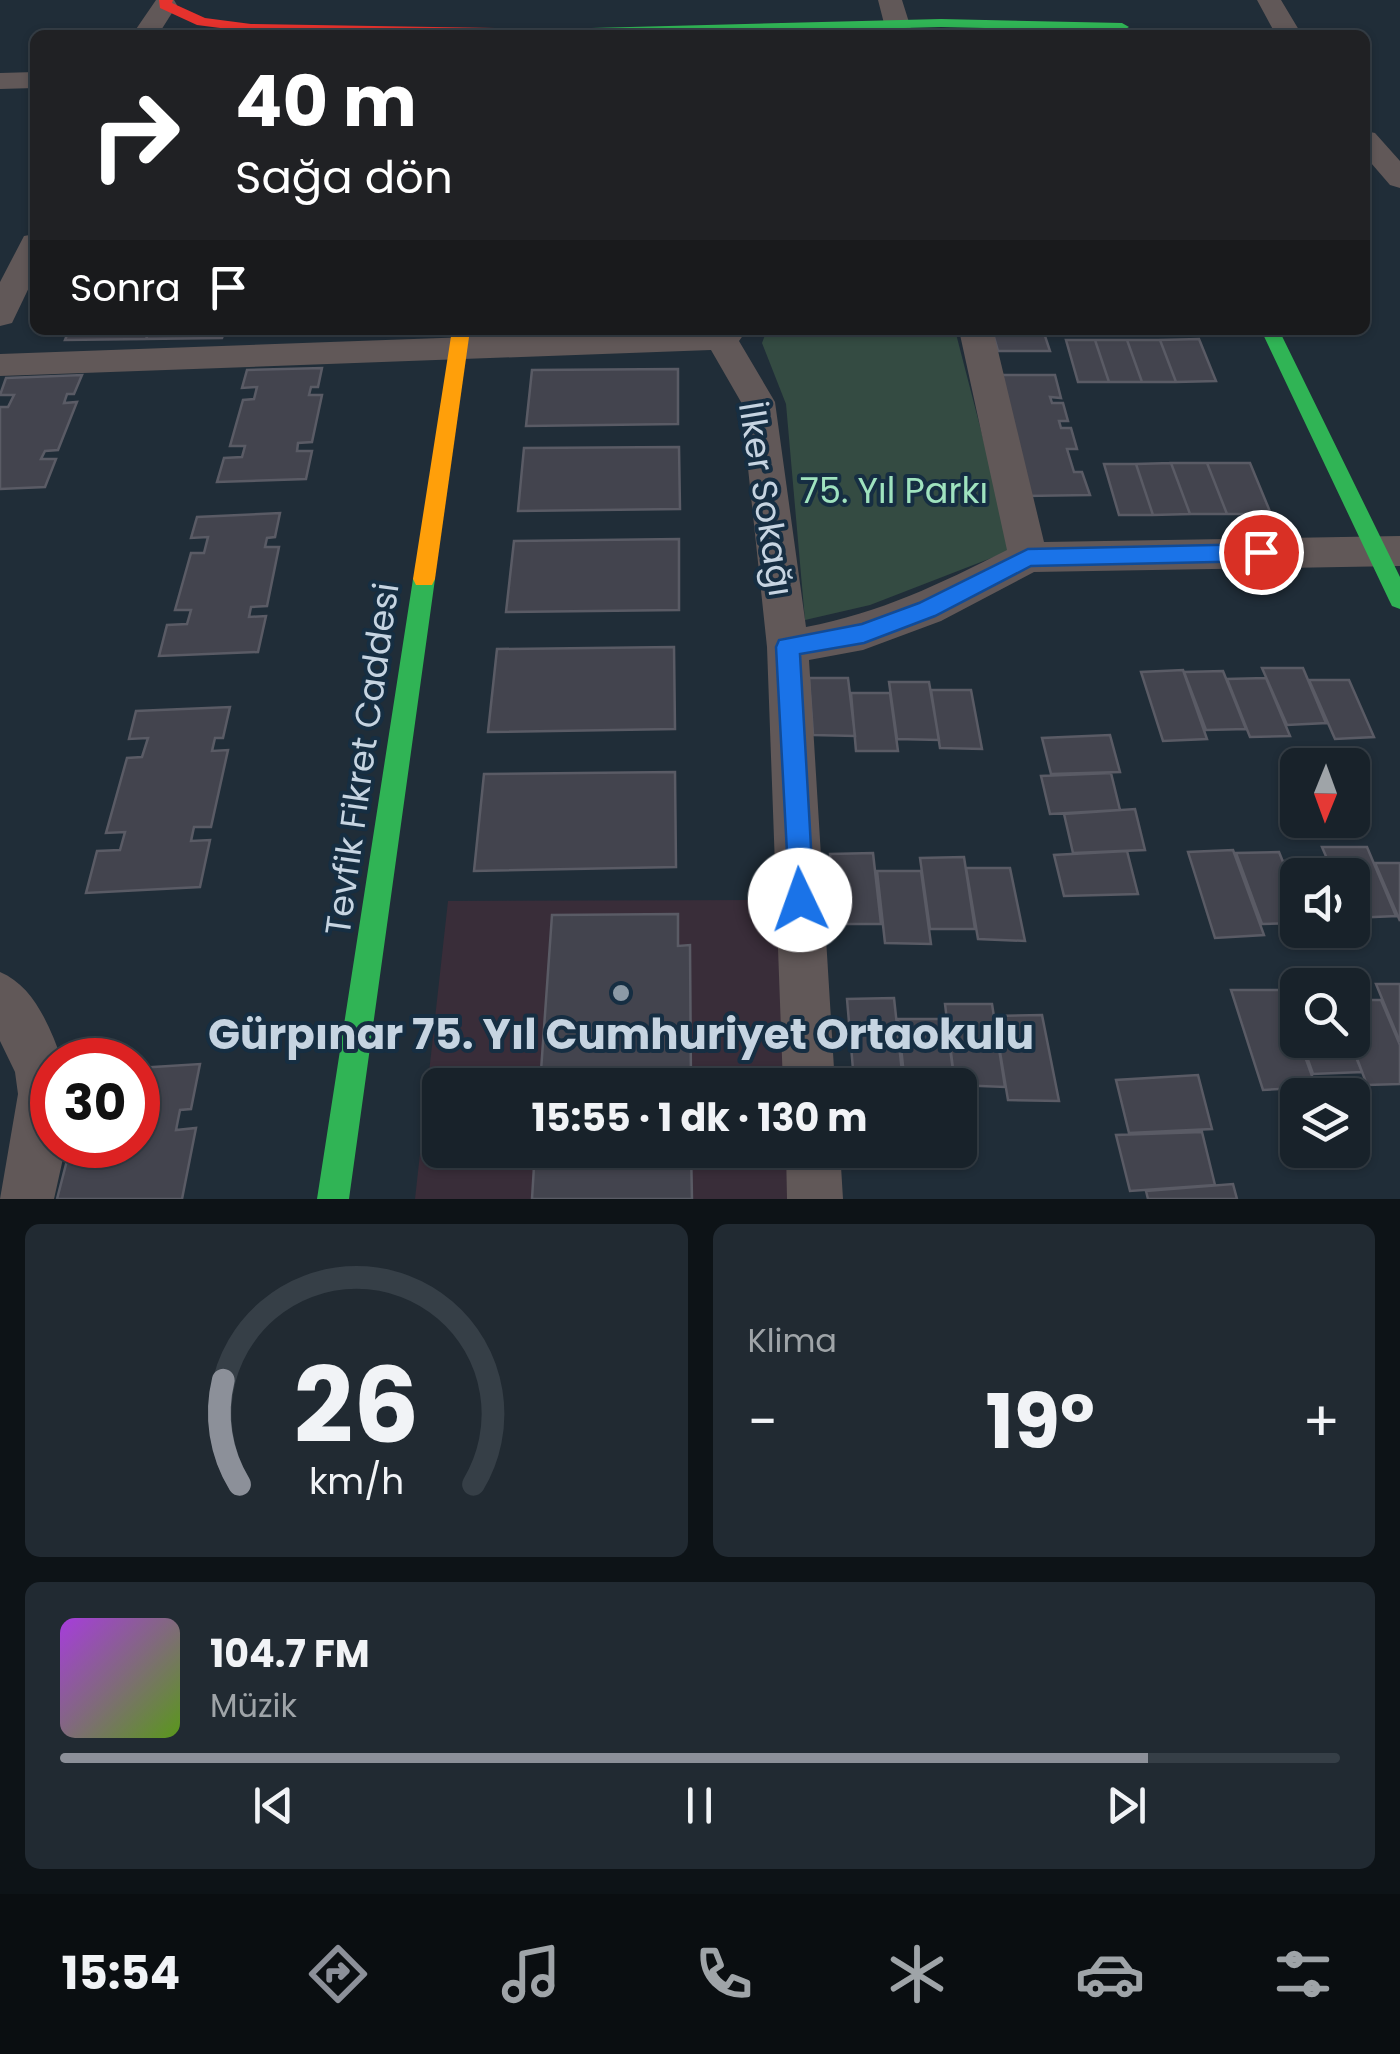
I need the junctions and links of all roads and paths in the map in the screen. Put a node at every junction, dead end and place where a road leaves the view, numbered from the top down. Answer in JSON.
{"nodes":[{"id":1,"x":225,"y":0,"type":"edge"},
{"id":2,"x":1268,"y":0,"type":"edge"},
{"id":3,"x":165,"y":2,"type":"edge"},
{"id":4,"x":896,"y":20,"type":"edge"},
{"id":5,"x":1150,"y":21,"type":"dead end"},
{"id":6,"x":1122,"y":25,"type":"edge"},
{"id":7,"x":148,"y":30,"type":"edge"},
{"id":8,"x":320,"y":30,"type":"edge"},
{"id":9,"x":344,"y":30,"type":"edge"},
{"id":10,"x":631,"y":30,"type":"edge"},
{"id":11,"x":1286,"y":30,"type":"edge"},
{"id":12,"x":30,"y":80,"type":"edge"},
{"id":13,"x":0,"y":81,"type":"edge"},
{"id":14,"x":1370,"y":145,"type":"edge"},
{"id":15,"x":1400,"y":179,"type":"edge"},
{"id":16,"x":30,"y":253,"type":"edge"},
{"id":17,"x":0,"y":315,"type":"edge"},
{"id":18,"x":726,"y":335,"type":"edge"},
{"id":19,"x":977,"y":335,"type":"edge"},
{"id":20,"x":1273,"y":335,"type":"edge"},
{"id":21,"x":460,"y":339,"type":"edge"},
{"id":22,"x":0,"y":365,"type":"edge"},
{"id":23,"x":1389,"y":552,"type":"edge"},
{"id":24,"x":1028,"y":557,"type":"junction"},
{"id":25,"x":1400,"y":600,"type":"edge"},
{"id":26,"x":788,"y":647,"type":"junction"},
{"id":27,"x":0,"y":997,"type":"edge"},
{"id":28,"x":809,"y":1068,"type":"edge"},
{"id":29,"x":814,"y":1168,"type":"edge"},
{"id":30,"x":26,"y":1199,"type":"edge"},
{"id":31,"x":333,"y":1199,"type":"edge"},
{"id":32,"x":815,"y":1199,"type":"edge"}],
"edges":[{"from":1,"to":9,"type":"street"},
{"from":2,"to":11,"type":"street"},
{"from":3,"to":7,"type":"street"},
{"from":3,"to":8,"type":"street"},
{"from":4,"to":6,"type":"street"},
{"from":4,"to":10,"type":"street"},
{"from":5,"to":6,"type":"street"},
{"from":12,"to":13,"type":"street"},
{"from":14,"to":15,"type":"street"},
{"from":16,"to":17,"type":"street"},
{"from":18,"to":21,"type":"street"},
{"from":18,"to":26,"type":"street","name":"İlker Sokağı"},
{"from":19,"to":24,"type":"street"},
{"from":20,"to":23,"type":"street"},
{"from":21,"to":22,"type":"street"},
{"from":21,"to":31,"type":"street","name":"Tevfik Fikret Caddesi"},
{"from":23,"to":24,"type":"street"},
{"from":23,"to":25,"type":"street"},
{"from":24,"to":26,"type":"street"},
{"from":26,"to":28,"type":"street","name":"İlker Sokağı"},
{"from":27,"to":30,"type":"street"},
{"from":29,"to":32,"type":"street"}]}
